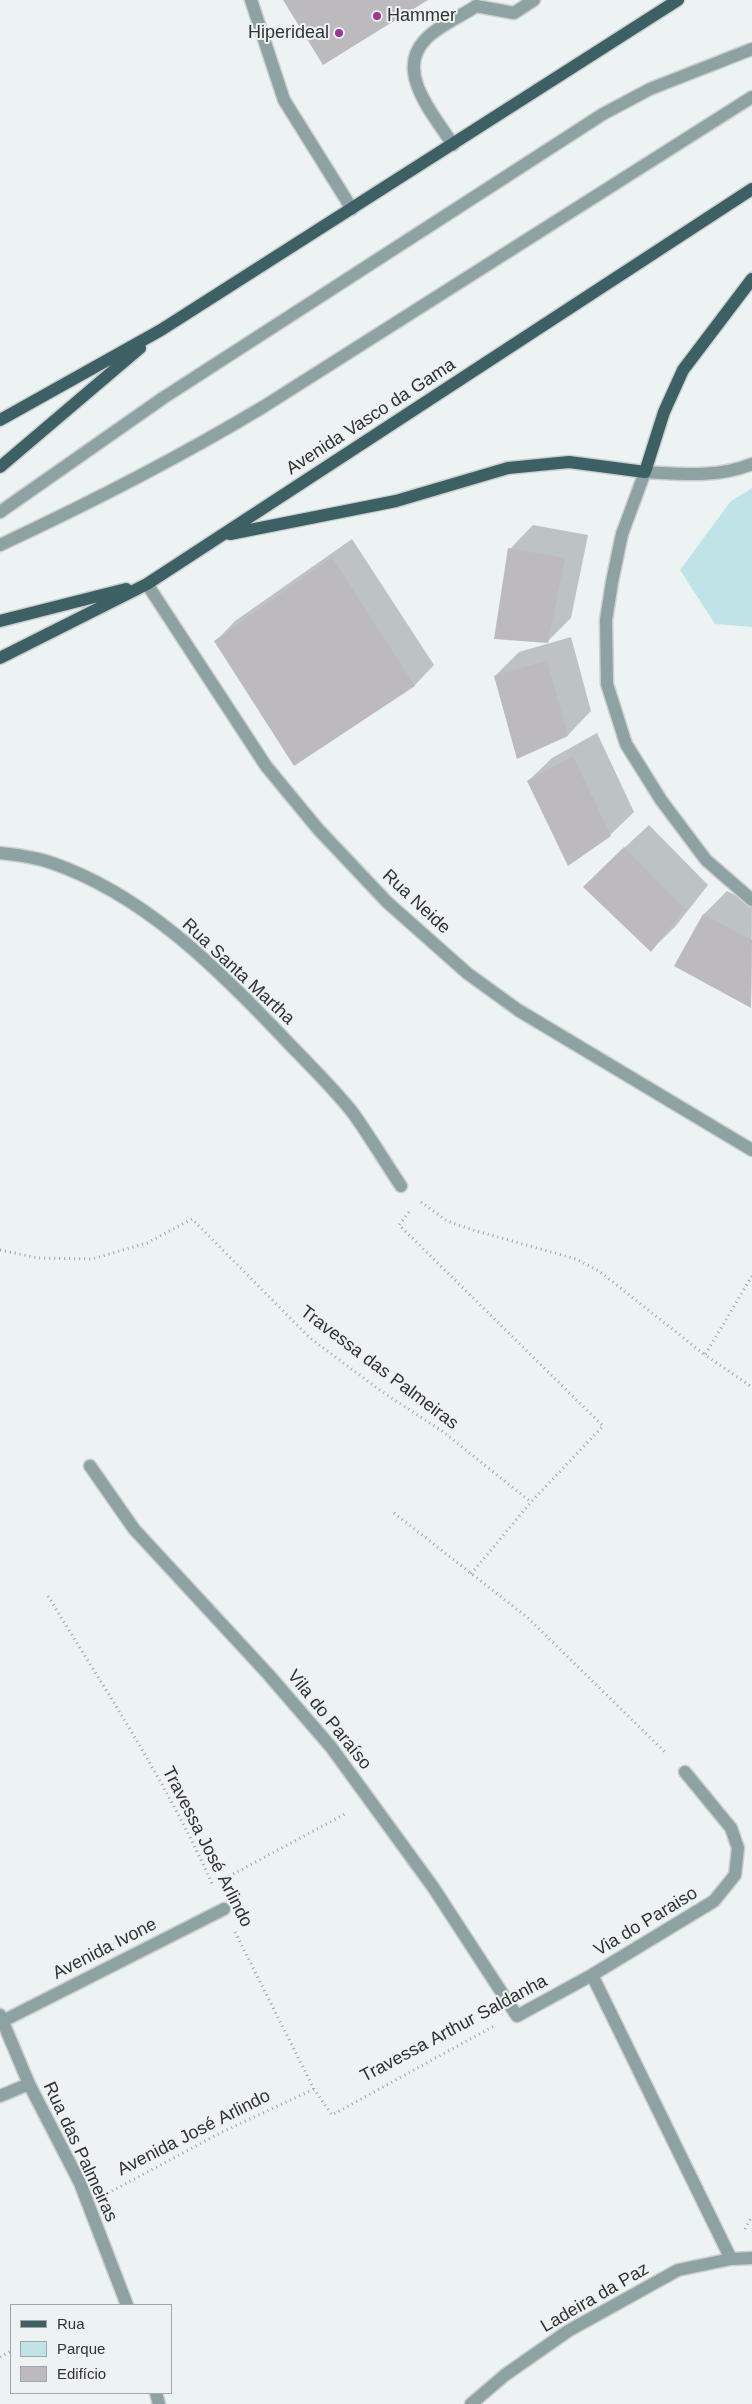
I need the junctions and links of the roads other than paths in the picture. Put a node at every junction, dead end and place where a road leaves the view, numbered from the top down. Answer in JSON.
{"nodes":[{"id":1,"x":251,"y":0,"type":"edge"},
{"id":2,"x":534,"y":0,"type":"edge"},
{"id":3,"x":678,"y":0,"type":"edge"},
{"id":4,"x":752,"y":49,"type":"edge"},
{"id":5,"x":752,"y":97,"type":"edge"},
{"id":6,"x":453,"y":145,"type":"junction"},
{"id":7,"x":752,"y":189,"type":"edge"},
{"id":8,"x":352,"y":209,"type":"junction"},
{"id":9,"x":752,"y":279,"type":"edge"},
{"id":10,"x":161,"y":330,"type":"junction"},
{"id":11,"x":0,"y":420,"type":"edge"},
{"id":12,"x":752,"y":464,"type":"edge"},
{"id":13,"x":0,"y":467,"type":"edge"},
{"id":14,"x":645,"y":472,"type":"junction"},
{"id":15,"x":0,"y":512,"type":"edge"},
{"id":16,"x":223,"y":536,"type":"junction"},
{"id":17,"x":0,"y":546,"type":"edge"},
{"id":18,"x":147,"y":584,"type":"junction"},
{"id":19,"x":0,"y":621,"type":"edge"},
{"id":20,"x":0,"y":658,"type":"edge"},
{"id":21,"x":0,"y":853,"type":"edge"},
{"id":22,"x":752,"y":900,"type":"edge"},
{"id":23,"x":752,"y":1150,"type":"edge"},
{"id":24,"x":401,"y":1186,"type":"dead end"},
{"id":25,"x":90,"y":1466,"type":"dead end"},
{"id":26,"x":685,"y":1772,"type":"road end"},
{"id":27,"x":224,"y":1909,"type":"road end"},
{"id":28,"x":592,"y":1975,"type":"junction"},
{"id":29,"x":517,"y":2016,"type":"joint"},
{"id":30,"x":1,"y":2018,"type":"edge"},
{"id":31,"x":29,"y":2084,"type":"junction"},
{"id":32,"x":0,"y":2096,"type":"edge"},
{"id":33,"x":752,"y":2258,"type":"edge"},
{"id":34,"x":730,"y":2259,"type":"junction"},
{"id":35,"x":127,"y":2304,"type":"edge"},
{"id":36,"x":471,"y":2404,"type":"edge"}],
"edges":[{"from":1,"to":8,"type":"street"},
{"from":2,"to":6,"type":"street"},
{"from":3,"to":6,"type":"main road"},
{"from":4,"to":15,"type":"street"},
{"from":5,"to":17,"type":"street"},
{"from":6,"to":8,"type":"main road"},
{"from":7,"to":16,"type":"main road","name":"Avenida Vasco da Gama"},
{"from":8,"to":10,"type":"main road"},
{"from":9,"to":14,"type":"main road"},
{"from":10,"to":11,"type":"main road"},
{"from":10,"to":13,"type":"main road"},
{"from":12,"to":14,"type":"street"},
{"from":14,"to":16,"type":"main road"},
{"from":14,"to":22,"type":"street"},
{"from":16,"to":18,"type":"main road","name":"Avenida Vasco da Gama"},
{"from":18,"to":19,"type":"main road"},
{"from":18,"to":20,"type":"main road","name":"Avenida Vasco da Gama"},
{"from":18,"to":23,"type":"street","name":"Rua Neide"},
{"from":21,"to":24,"type":"street","name":"Rua Santa Martha"},
{"from":25,"to":29,"type":"street","name":"Vila do Paraíso"},
{"from":26,"to":28,"type":"street","name":"Via do Paraiso"},
{"from":27,"to":30,"type":"street","name":"Avenida Ivone"},
{"from":28,"to":29,"type":"street","name":"Travessa Arthur Saldanha"},
{"from":28,"to":34,"type":"street"},
{"from":30,"to":31,"type":"street","name":"Rua das Palmeiras"},
{"from":31,"to":32,"type":"street"},
{"from":31,"to":35,"type":"street","name":"Rua das Palmeiras"},
{"from":33,"to":34,"type":"street","name":"Ladeira da Paz"},
{"from":34,"to":36,"type":"street","name":"Ladeira da Paz"}]}
